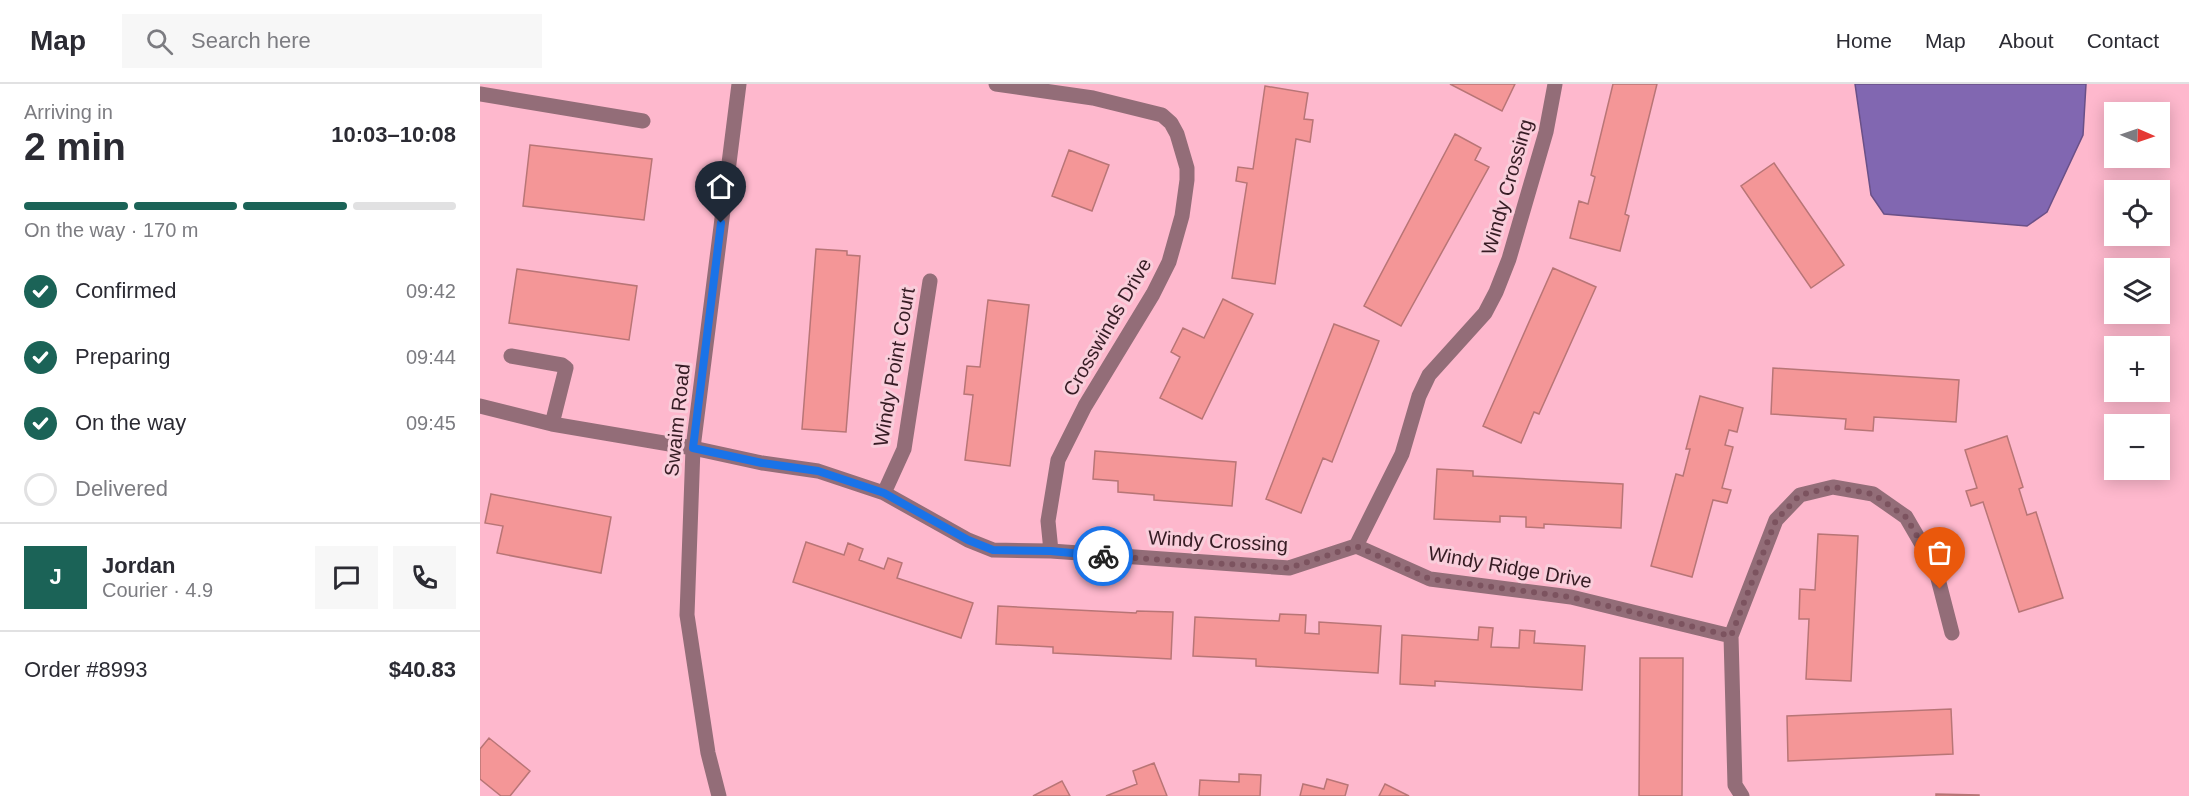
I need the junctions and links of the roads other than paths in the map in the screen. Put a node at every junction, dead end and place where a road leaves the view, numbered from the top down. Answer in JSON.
{"nodes":[{"id":1,"x":739,"y":84,"type":"edge"},
{"id":2,"x":996,"y":84,"type":"edge"},
{"id":3,"x":1555,"y":84,"type":"edge"},
{"id":4,"x":1094,"y":91,"type":"edge"},
{"id":5,"x":480,"y":94,"type":"edge"},
{"id":6,"x":643,"y":122,"type":"dead end"},
{"id":7,"x":930,"y":281,"type":"dead end"},
{"id":8,"x":511,"y":356,"type":"dead end"},
{"id":9,"x":480,"y":406,"type":"edge"},
{"id":10,"x":552,"y":424,"type":"junction"},
{"id":11,"x":693,"y":448,"type":"junction"},
{"id":12,"x":884,"y":493,"type":"junction"},
{"id":13,"x":1356,"y":546,"type":"junction"},
{"id":14,"x":1051,"y":551,"type":"junction"},
{"id":15,"x":1952,"y":633,"type":"dead end"},
{"id":16,"x":1731,"y":636,"type":"junction"},
{"id":17,"x":718,"y":796,"type":"edge"},
{"id":18,"x":1742,"y":796,"type":"edge"}],
"edges":[{"from":1,"to":11,"type":"street","name":"Swaim Road"},
{"from":2,"to":4,"type":"street","name":"Crosswinds Drive"},
{"from":3,"to":13,"type":"street","name":"Windy Crossing"},
{"from":4,"to":14,"type":"street","name":"Crosswinds Drive"},
{"from":5,"to":6,"type":"street"},
{"from":7,"to":12,"type":"street","name":"Windy Point Court"},
{"from":8,"to":10,"type":"street"},
{"from":9,"to":10,"type":"street","name":"Windy Crossing"},
{"from":10,"to":11,"type":"street","name":"Windy Crossing"},
{"from":11,"to":12,"type":"street","name":"Windy Crossing"},
{"from":11,"to":17,"type":"street","name":"Swaim Road"},
{"from":12,"to":14,"type":"street","name":"Windy Crossing"},
{"from":13,"to":14,"type":"street","name":"Windy Crossing"},
{"from":13,"to":16,"type":"street","name":"Windy Ridge Drive"},
{"from":15,"to":16,"type":"street"},
{"from":16,"to":18,"type":"street"}]}
